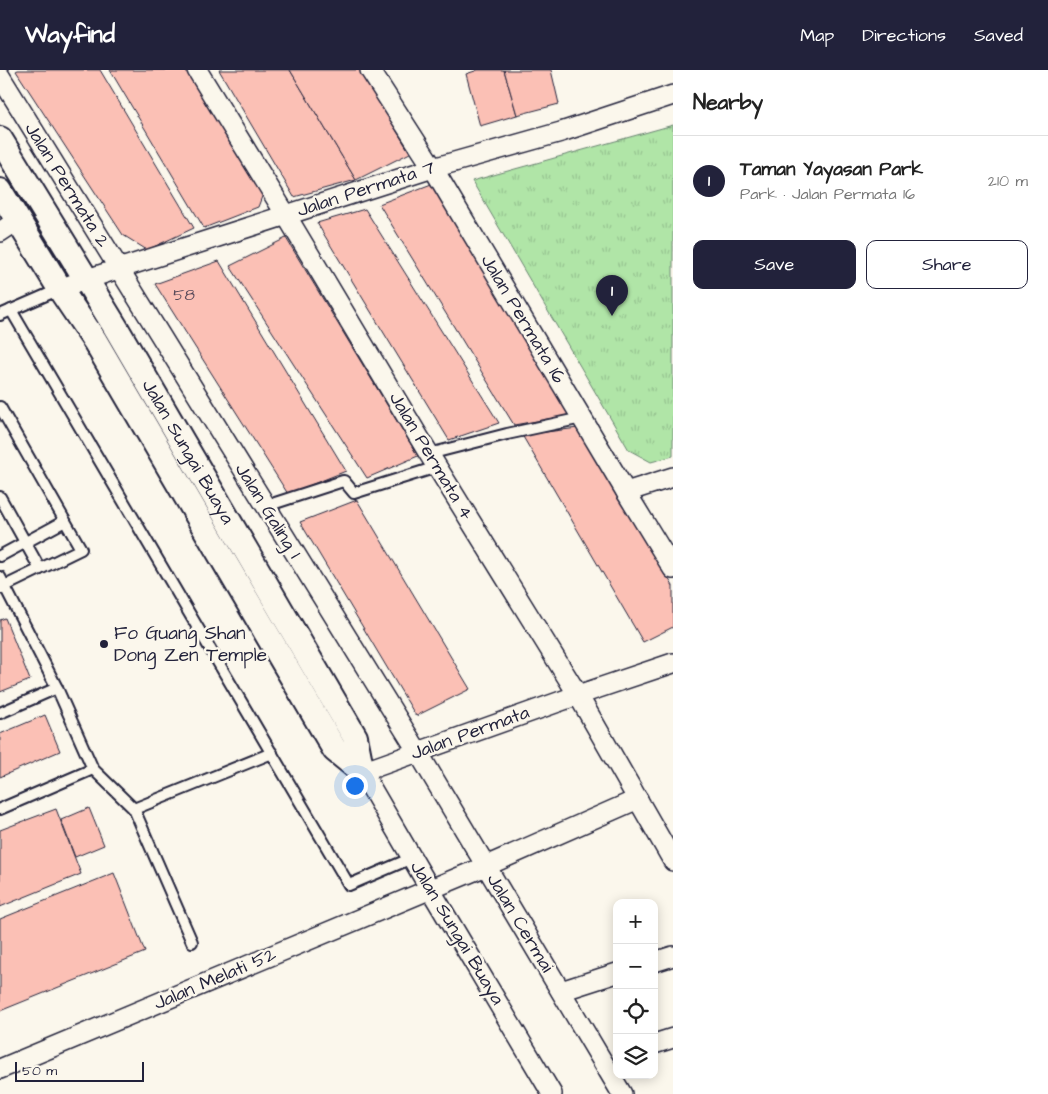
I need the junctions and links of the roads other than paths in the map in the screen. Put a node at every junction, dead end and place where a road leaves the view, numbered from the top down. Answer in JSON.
{"nodes":[{"id":1,"x":197,"y":70,"type":"edge"},
{"id":2,"x":370,"y":70,"type":"edge"},
{"id":3,"x":0,"y":76,"type":"edge"},
{"id":4,"x":673,"y":95,"type":"edge"},
{"id":5,"x":0,"y":139,"type":"edge"},
{"id":6,"x":433,"y":168,"type":"junction"},
{"id":7,"x":0,"y":191,"type":"edge"},
{"id":8,"x":286,"y":215,"type":"junction"},
{"id":9,"x":9,"y":226,"type":"edge"},
{"id":10,"x":118,"y":269,"type":"junction"},
{"id":11,"x":86,"y":279,"type":"junction"},
{"id":12,"x":60,"y":289,"type":"junction"},
{"id":13,"x":11,"y":310,"type":"junction"},
{"id":14,"x":0,"y":315,"type":"edge"},
{"id":15,"x":0,"y":407,"type":"edge"},
{"id":16,"x":582,"y":418,"type":"junction"},
{"id":17,"x":433,"y":460,"type":"junction"},
{"id":18,"x":673,"y":477,"type":"edge"},
{"id":19,"x":626,"y":492,"type":"junction"},
{"id":20,"x":0,"y":497,"type":"edge"},
{"id":21,"x":266,"y":506,"type":"junction"},
{"id":22,"x":65,"y":522,"type":"junction"},
{"id":23,"x":26,"y":543,"type":"junction"},
{"id":24,"x":0,"y":556,"type":"edge"},
{"id":25,"x":673,"y":568,"type":"edge"},
{"id":26,"x":40,"y":569,"type":"junction"},
{"id":27,"x":2,"y":584,"type":"edge"},
{"id":28,"x":673,"y":663,"type":"edge"},
{"id":29,"x":57,"y":688,"type":"junction"},
{"id":30,"x":578,"y":695,"type":"junction"},
{"id":31,"x":0,"y":713,"type":"edge"},
{"id":32,"x":418,"y":752,"type":"junction"},
{"id":33,"x":272,"y":753,"type":"junction"},
{"id":34,"x":92,"y":769,"type":"junction"},
{"id":35,"x":362,"y":772,"type":"junction"},
{"id":36,"x":638,"y":800,"type":"junction"},
{"id":37,"x":0,"y":809,"type":"edge"},
{"id":38,"x":134,"y":809,"type":"junction"},
{"id":39,"x":412,"y":858,"type":"junction"},
{"id":40,"x":673,"y":861,"type":"edge"},
{"id":41,"x":486,"y":866,"type":"junction"},
{"id":42,"x":430,"y":889,"type":"junction"},
{"id":43,"x":192,"y":942,"type":"dead end"},
{"id":44,"x":673,"y":956,"type":"edge"},
{"id":45,"x":658,"y":961,"type":"edge"},
{"id":46,"x":613,"y":975,"type":"edge"},
{"id":47,"x":561,"y":991,"type":"junction"},
{"id":48,"x":673,"y":1038,"type":"edge"},
{"id":49,"x":658,"y":1043,"type":"edge"},
{"id":50,"x":610,"y":1060,"type":"edge"},
{"id":51,"x":0,"y":1069,"type":"edge"},
{"id":52,"x":552,"y":1094,"type":"edge"},
{"id":53,"x":622,"y":1094,"type":"edge"}],
"edges":[{"from":1,"to":8,"type":"street"},
{"from":2,"to":6,"type":"street","name":"Jalan Permata 16"},
{"from":3,"to":10,"type":"street","name":"Jalan Permata 2"},
{"from":4,"to":6,"type":"street","name":"Jalan Permata 7"},
{"from":5,"to":11,"type":"street","name":"Jalan Sungai Buaya"},
{"from":6,"to":8,"type":"street","name":"Jalan Permata 7"},
{"from":6,"to":16,"type":"street","name":"Jalan Permata 16"},
{"from":7,"to":9,"type":"street","name":"Jalan Sungai Buaya"},
{"from":8,"to":10,"type":"street","name":"Jalan Permata 7"},
{"from":8,"to":17,"type":"street","name":"Jalan Permata 4"},
{"from":9,"to":12,"type":"street","name":"Jalan Sungai Buaya"},
{"from":10,"to":11,"type":"street","name":"Jalan Permata 7"},
{"from":10,"to":21,"type":"street","name":"Jalan Galing 1"},
{"from":11,"to":12,"type":"street","name":"Jalan Permata 7"},
{"from":11,"to":35,"type":"street","name":"Jalan Sungai Buaya"},
{"from":12,"to":13,"type":"lane"},
{"from":12,"to":35,"type":"street","name":"Jalan Sungai Buaya"},
{"from":13,"to":14,"type":"lane"},
{"from":13,"to":33,"type":"lane"},
{"from":15,"to":22,"type":"lane"},
{"from":16,"to":17,"type":"lane"},
{"from":16,"to":19,"type":"street","name":"Jalan Permata 16"},
{"from":17,"to":21,"type":"lane"},
{"from":17,"to":30,"type":"street","name":"Jalan Permata 4"},
{"from":18,"to":19,"type":"street"},
{"from":19,"to":25,"type":"street","name":"Jalan Permata 16"},
{"from":20,"to":23,"type":"lane"},
{"from":21,"to":32,"type":"street","name":"Jalan Galing 1"},
{"from":22,"to":23,"type":"lane"},
{"from":22,"to":26,"type":"lane"},
{"from":23,"to":24,"type":"lane"},
{"from":23,"to":26,"type":"lane"},
{"from":26,"to":27,"type":"lane"},
{"from":27,"to":29,"type":"lane"},
{"from":28,"to":30,"type":"street","name":"Jalan Permata"},
{"from":29,"to":31,"type":"lane"},
{"from":29,"to":34,"type":"lane"},
{"from":30,"to":32,"type":"street","name":"Jalan Permata"},
{"from":30,"to":36,"type":"street"},
{"from":32,"to":35,"type":"street","name":"Jalan Permata"},
{"from":32,"to":41,"type":"street","name":"Jalan Cermai"},
{"from":33,"to":38,"type":"lane"},
{"from":33,"to":39,"type":"lane"},
{"from":34,"to":37,"type":"lane"},
{"from":34,"to":38,"type":"lane"},
{"from":35,"to":39,"type":"street","name":"Jalan Sungai Buaya"},
{"from":36,"to":40,"type":"street"},
{"from":36,"to":41,"type":"street","name":"Jalan Melati 52"},
{"from":38,"to":43,"type":"lane"},
{"from":39,"to":42,"type":"street","name":"Jalan Sungai Buaya"},
{"from":41,"to":42,"type":"street","name":"Jalan Melati 52"},
{"from":41,"to":47,"type":"street","name":"Jalan Cermai"},
{"from":42,"to":51,"type":"street","name":"Jalan Melati 52"},
{"from":42,"to":52,"type":"street","name":"Jalan Sungai Buaya"},
{"from":44,"to":45,"type":"street"},
{"from":46,"to":47,"type":"street"},
{"from":47,"to":50,"type":"street","name":"Jalan Cermai"},
{"from":48,"to":49,"type":"street"},
{"from":50,"to":53,"type":"street","name":"Jalan Cermai"}]}
